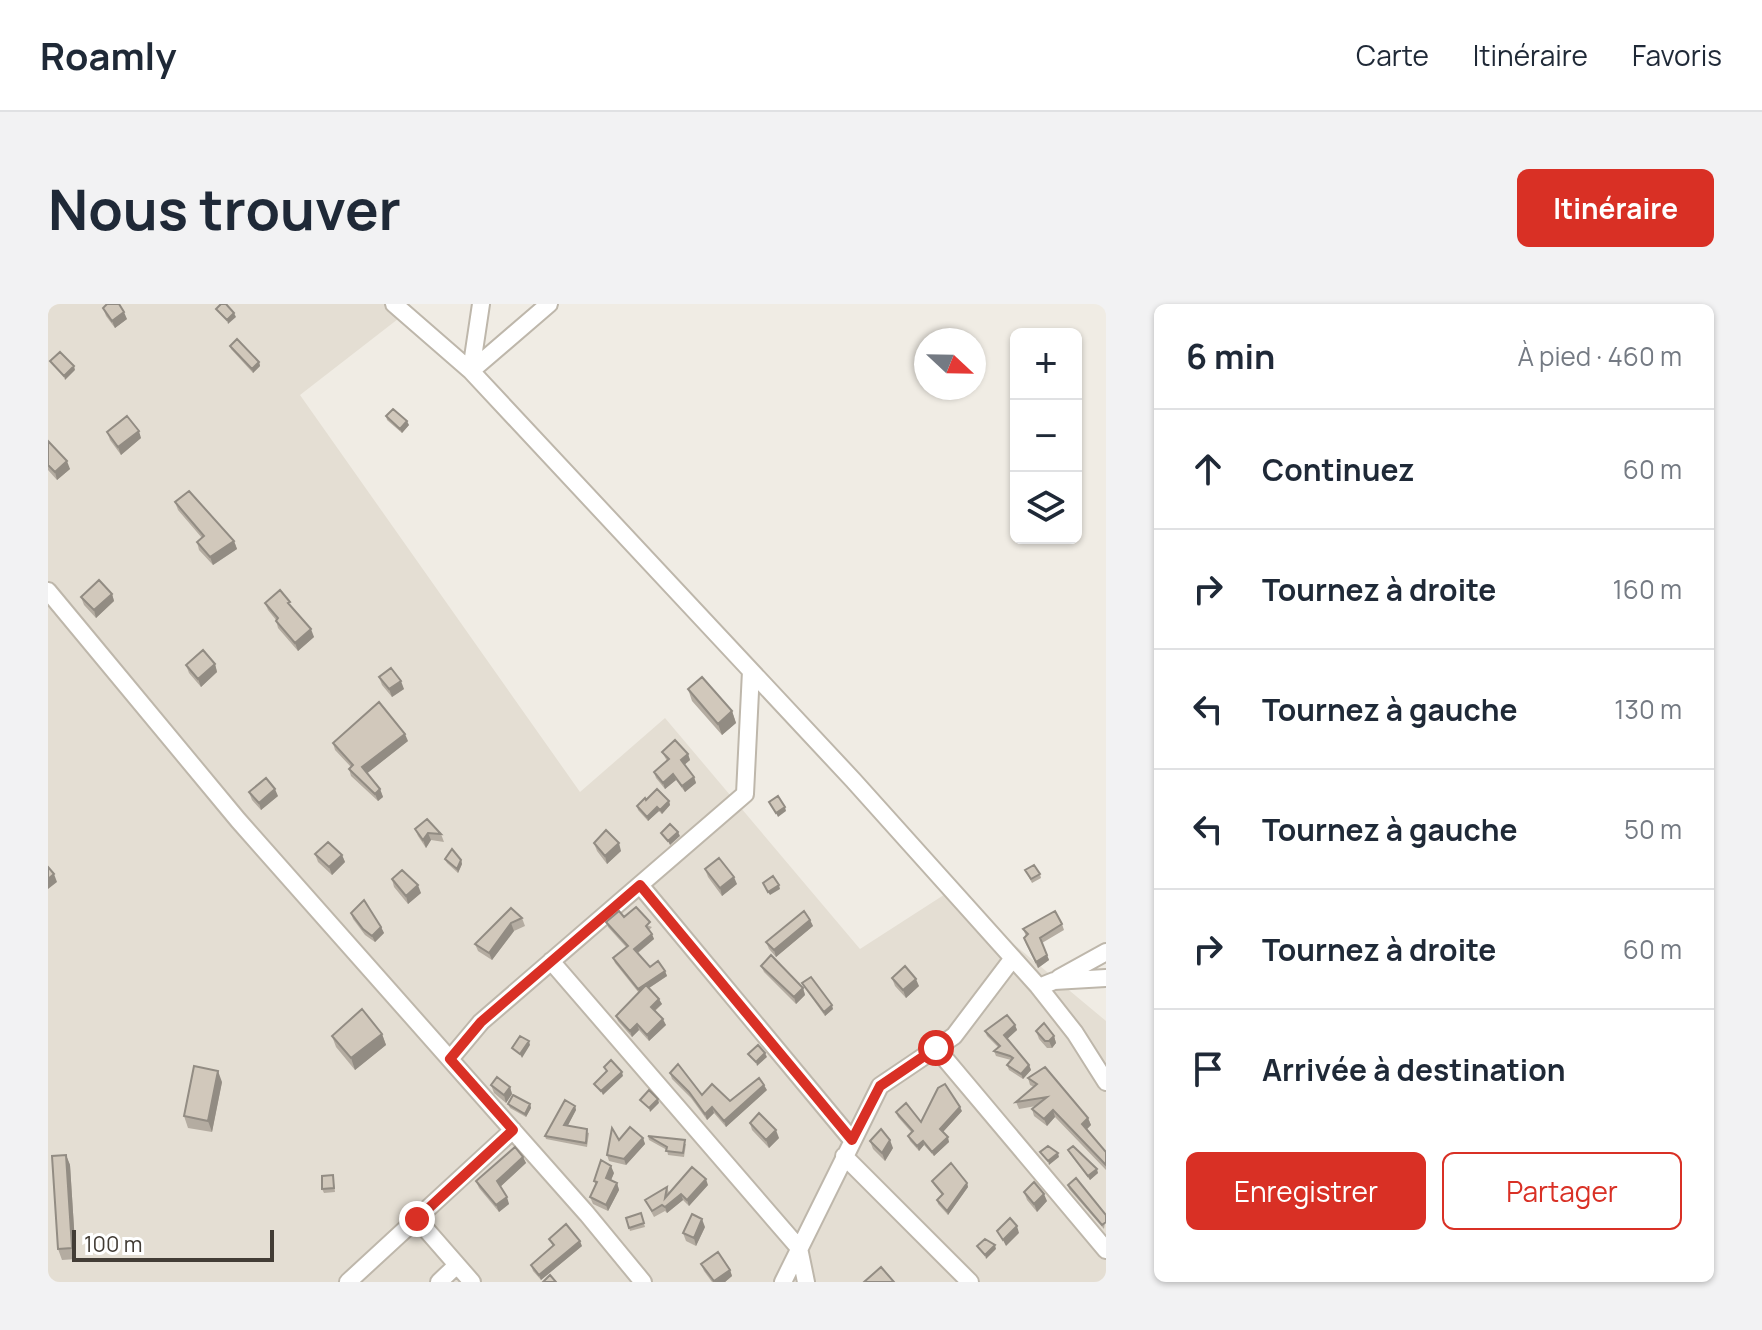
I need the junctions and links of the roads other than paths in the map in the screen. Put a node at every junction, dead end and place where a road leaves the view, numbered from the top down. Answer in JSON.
{"nodes":[{"id":1,"x":394,"y":304,"type":"edge"},
{"id":2,"x":481,"y":304,"type":"edge"},
{"id":3,"x":549,"y":304,"type":"edge"},
{"id":4,"x":471,"y":371,"type":"junction"},
{"id":5,"x":48,"y":591,"type":"edge"},
{"id":6,"x":751,"y":671,"type":"junction"},
{"id":7,"x":640,"y":885,"type":"junction"},
{"id":8,"x":1106,"y":952,"type":"edge"},
{"id":9,"x":1013,"y":958,"type":"junction"},
{"id":10,"x":551,"y":961,"type":"junction"},
{"id":11,"x":1106,"y":978,"type":"edge"},
{"id":12,"x":1046,"y":984,"type":"junction"},
{"id":13,"x":936,"y":1048,"type":"junction"},
{"id":14,"x":450,"y":1059,"type":"junction"},
{"id":15,"x":1106,"y":1082,"type":"edge"},
{"id":16,"x":513,"y":1130,"type":"junction"},
{"id":17,"x":852,"y":1140,"type":"junction"},
{"id":18,"x":844,"y":1156,"type":"junction"},
{"id":19,"x":417,"y":1219,"type":"junction"},
{"id":20,"x":799,"y":1248,"type":"junction"},
{"id":21,"x":1106,"y":1250,"type":"edge"},
{"id":22,"x":457,"y":1265,"type":"junction"},
{"id":23,"x":348,"y":1282,"type":"edge"},
{"id":24,"x":439,"y":1282,"type":"edge"},
{"id":25,"x":472,"y":1282,"type":"edge"},
{"id":26,"x":643,"y":1282,"type":"edge"},
{"id":27,"x":783,"y":1282,"type":"edge"},
{"id":28,"x":806,"y":1282,"type":"edge"},
{"id":29,"x":970,"y":1282,"type":"edge"}],
"edges":[{"from":1,"to":4,"type":"street"},
{"from":2,"to":4,"type":"street"},
{"from":3,"to":4,"type":"street"},
{"from":4,"to":6,"type":"street"},
{"from":5,"to":14,"type":"street"},
{"from":6,"to":7,"type":"street"},
{"from":6,"to":9,"type":"street"},
{"from":7,"to":10,"type":"street"},
{"from":7,"to":17,"type":"street"},
{"from":8,"to":12,"type":"street"},
{"from":9,"to":12,"type":"street"},
{"from":9,"to":13,"type":"street"},
{"from":10,"to":14,"type":"street"},
{"from":10,"to":20,"type":"street"},
{"from":11,"to":12,"type":"street"},
{"from":12,"to":15,"type":"street"},
{"from":13,"to":17,"type":"street"},
{"from":13,"to":21,"type":"street"},
{"from":14,"to":16,"type":"street"},
{"from":16,"to":19,"type":"street"},
{"from":16,"to":26,"type":"street"},
{"from":17,"to":18,"type":"street"},
{"from":18,"to":20,"type":"street"},
{"from":18,"to":29,"type":"street"},
{"from":19,"to":22,"type":"street"},
{"from":19,"to":23,"type":"street"},
{"from":20,"to":27,"type":"street"},
{"from":20,"to":28,"type":"street"},
{"from":22,"to":24,"type":"street"},
{"from":22,"to":25,"type":"street"}]}
